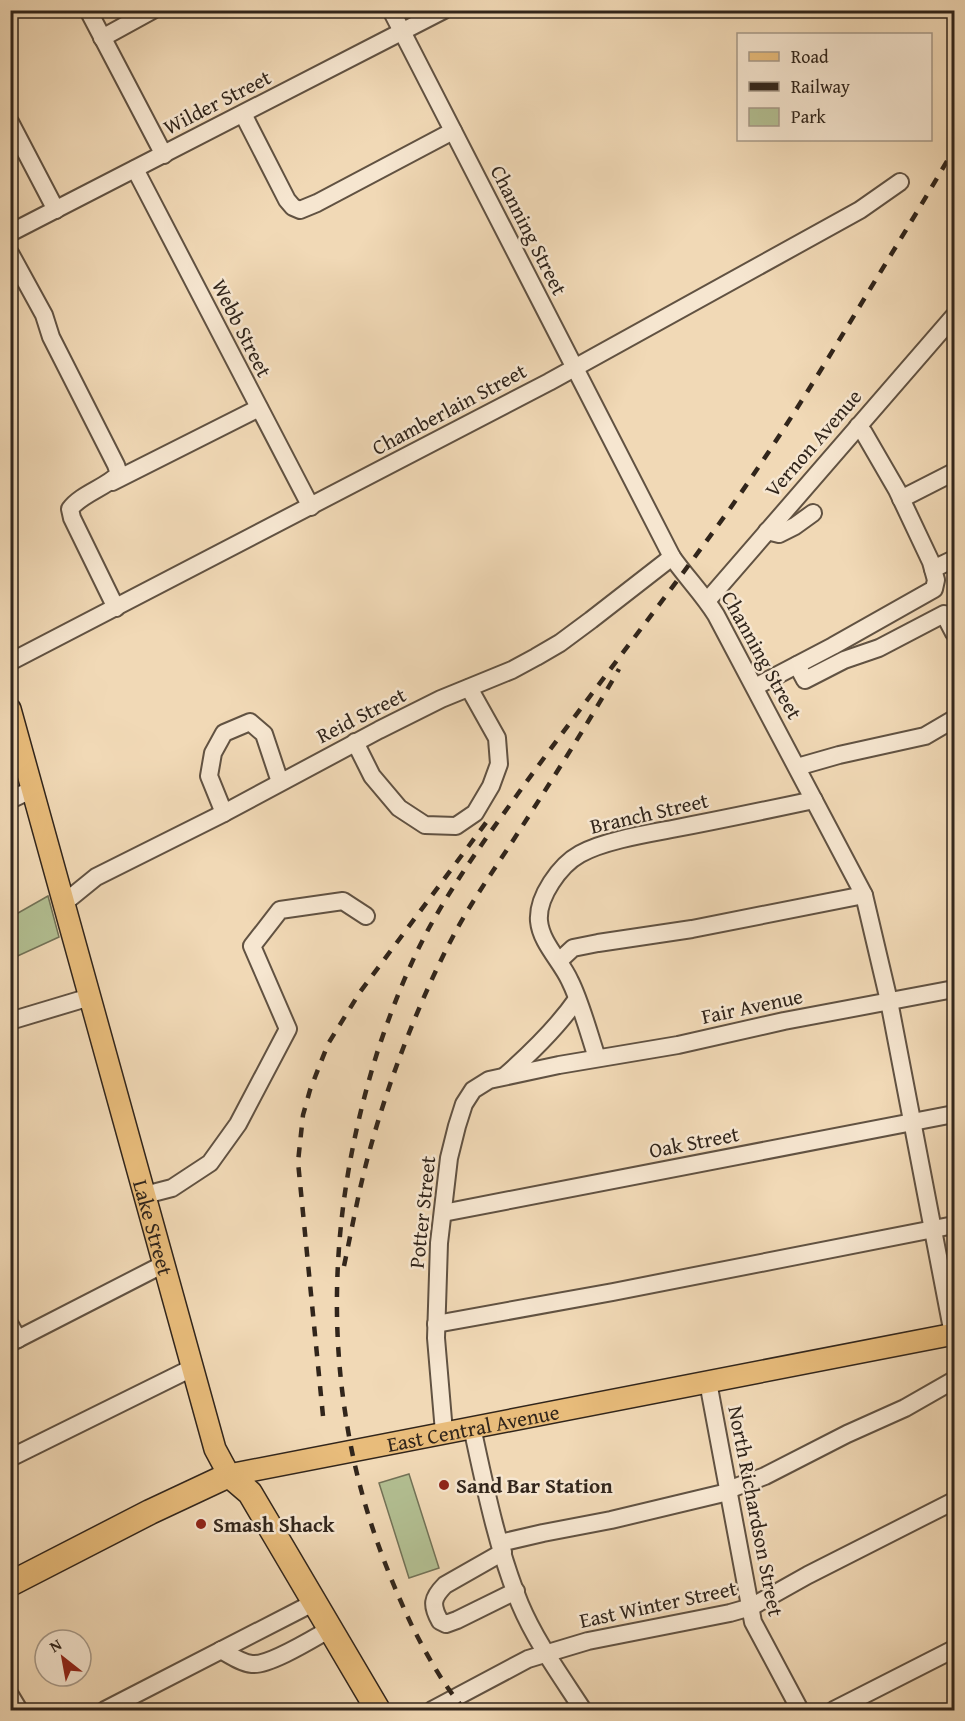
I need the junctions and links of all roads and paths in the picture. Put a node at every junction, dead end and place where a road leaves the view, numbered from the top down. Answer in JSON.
{"nodes":[{"id":1,"x":88,"y":10,"type":"edge"},
{"id":2,"x":153,"y":10,"type":"edge"},
{"id":3,"x":391,"y":10,"type":"edge"},
{"id":4,"x":444,"y":10,"type":"edge"},
{"id":5,"x":402,"y":32,"type":"junction"},
{"id":6,"x":102,"y":38,"type":"junction"},
{"id":7,"x":243,"y":114,"type":"junction"},
{"id":8,"x":10,"y":122,"type":"edge"},
{"id":9,"x":453,"y":131,"type":"junction"},
{"id":10,"x":164,"y":155,"type":"junction"},
{"id":11,"x":135,"y":169,"type":"junction"},
{"id":12,"x":900,"y":182,"type":"dead end"},
{"id":13,"x":56,"y":210,"type":"junction"},
{"id":14,"x":10,"y":233,"type":"edge"},
{"id":15,"x":10,"y":253,"type":"edge"},
{"id":16,"x":954,"y":316,"type":"edge"},
{"id":17,"x":575,"y":367,"type":"junction"},
{"id":18,"x":259,"y":408,"type":"junction"},
{"id":19,"x":858,"y":426,"type":"junction"},
{"id":20,"x":954,"y":472,"type":"edge"},
{"id":21,"x":110,"y":483,"type":"junction"},
{"id":22,"x":901,"y":499,"type":"junction"},
{"id":23,"x":311,"y":507,"type":"junction"},
{"id":24,"x":813,"y":513,"type":"dead end"},
{"id":25,"x":767,"y":531,"type":"junction"},
{"id":26,"x":672,"y":557,"type":"junction"},
{"id":27,"x":954,"y":559,"type":"edge"},
{"id":28,"x":933,"y":570,"type":"junction"},
{"id":29,"x":707,"y":601,"type":"junction"},
{"id":30,"x":116,"y":608,"type":"junction"},
{"id":31,"x":954,"y":633,"type":"edge"},
{"id":32,"x":832,"y":646,"type":"junction"},
{"id":33,"x":844,"y":660,"type":"junction"},
{"id":34,"x":10,"y":662,"type":"edge"},
{"id":35,"x":797,"y":665,"type":"junction"},
{"id":36,"x":754,"y":687,"type":"junction"},
{"id":37,"x":469,"y":688,"type":"junction"},
{"id":38,"x":10,"y":709,"type":"edge"},
{"id":39,"x":954,"y":719,"type":"edge"},
{"id":40,"x":355,"y":742,"type":"junction"},
{"id":41,"x":797,"y":767,"type":"junction"},
{"id":42,"x":280,"y":783,"type":"junction"},
{"id":43,"x":33,"y":789,"type":"junction"},
{"id":44,"x":10,"y":800,"type":"edge"},
{"id":45,"x":814,"y":800,"type":"junction"},
{"id":46,"x":224,"y":813,"type":"junction"},
{"id":47,"x":864,"y":895,"type":"junction"},
{"id":48,"x":64,"y":903,"type":"junction"},
{"id":49,"x":366,"y":916,"type":"dead end"},
{"id":50,"x":559,"y":962,"type":"junction"},
{"id":51,"x":954,"y":989,"type":"edge"},
{"id":52,"x":90,"y":997,"type":"junction"},
{"id":53,"x":577,"y":999,"type":"junction"},
{"id":54,"x":889,"y":1001,"type":"junction"},
{"id":55,"x":10,"y":1022,"type":"edge"},
{"id":56,"x":597,"y":1058,"type":"junction"},
{"id":57,"x":559,"y":1065,"type":"joint"},
{"id":58,"x":504,"y":1077,"type":"junction"},
{"id":59,"x":954,"y":1114,"type":"edge"},
{"id":60,"x":913,"y":1122,"type":"junction"},
{"id":61,"x":145,"y":1196,"type":"junction"},
{"id":62,"x":443,"y":1213,"type":"junction"},
{"id":63,"x":954,"y":1225,"type":"edge"},
{"id":64,"x":933,"y":1230,"type":"junction"},
{"id":65,"x":164,"y":1264,"type":"junction"},
{"id":66,"x":436,"y":1324,"type":"junction"},
{"id":67,"x":954,"y":1334,"type":"edge"},
{"id":68,"x":13,"y":1336,"type":"edge"},
{"id":69,"x":192,"y":1368,"type":"junction"},
{"id":70,"x":954,"y":1380,"type":"edge"},
{"id":71,"x":708,"y":1382,"type":"junction"},
{"id":72,"x":472,"y":1427,"type":"junction"},
{"id":73,"x":444,"y":1432,"type":"junction"},
{"id":74,"x":10,"y":1458,"type":"edge"},
{"id":75,"x":229,"y":1475,"type":"junction"},
{"id":76,"x":728,"y":1491,"type":"junction"},
{"id":77,"x":954,"y":1501,"type":"edge"},
{"id":78,"x":501,"y":1548,"type":"junction"},
{"id":79,"x":10,"y":1584,"type":"edge"},
{"id":80,"x":516,"y":1591,"type":"junction"},
{"id":81,"x":315,"y":1602,"type":"junction"},
{"id":82,"x":751,"y":1607,"type":"junction"},
{"id":83,"x":330,"y":1629,"type":"junction"},
{"id":84,"x":954,"y":1649,"type":"edge"},
{"id":85,"x":221,"y":1650,"type":"junction"},
{"id":86,"x":545,"y":1653,"type":"junction"},
{"id":87,"x":105,"y":1710,"type":"edge"},
{"id":88,"x":378,"y":1710,"type":"edge"},
{"id":89,"x":432,"y":1710,"type":"edge"},
{"id":90,"x":583,"y":1710,"type":"edge"},
{"id":91,"x":800,"y":1710,"type":"edge"},
{"id":92,"x":834,"y":1710,"type":"edge"}],
"edges":[{"from":1,"to":6,"type":"street"},
{"from":2,"to":6,"type":"street"},
{"from":3,"to":5,"type":"street","name":"Channing Street"},
{"from":4,"to":5,"type":"street","name":"Wilder Street"},
{"from":5,"to":7,"type":"street","name":"Wilder Street"},
{"from":5,"to":9,"type":"street","name":"Channing Street"},
{"from":6,"to":10,"type":"street"},
{"from":7,"to":9,"type":"street"},
{"from":7,"to":10,"type":"street","name":"Wilder Street"},
{"from":8,"to":13,"type":"street"},
{"from":9,"to":17,"type":"street","name":"Channing Street"},
{"from":10,"to":11,"type":"street","name":"Wilder Street"},
{"from":11,"to":13,"type":"street","name":"Wilder Street"},
{"from":11,"to":18,"type":"street","name":"Webb Street"},
{"from":12,"to":17,"type":"street","name":"Chamberlain Street"},
{"from":13,"to":14,"type":"street","name":"Wilder Street"},
{"from":15,"to":21,"type":"street"},
{"from":16,"to":19,"type":"street","name":"Vernon Avenue"},
{"from":17,"to":23,"type":"street","name":"Chamberlain Street"},
{"from":17,"to":26,"type":"street","name":"Channing Street"},
{"from":18,"to":21,"type":"street"},
{"from":18,"to":23,"type":"street","name":"Webb Street"},
{"from":19,"to":22,"type":"street"},
{"from":19,"to":25,"type":"street","name":"Vernon Avenue"},
{"from":20,"to":22,"type":"street"},
{"from":21,"to":30,"type":"street"},
{"from":22,"to":28,"type":"street"},
{"from":23,"to":30,"type":"street","name":"Chamberlain Street"},
{"from":24,"to":25,"type":"street"},
{"from":25,"to":29,"type":"street","name":"Vernon Avenue"},
{"from":26,"to":29,"type":"street","name":"Channing Street"},
{"from":26,"to":37,"type":"street","name":"Reid Street"},
{"from":27,"to":28,"type":"street"},
{"from":28,"to":32,"type":"street"},
{"from":29,"to":36,"type":"street","name":"Channing Street"},
{"from":30,"to":34,"type":"street","name":"Chamberlain Street"},
{"from":31,"to":33,"type":"street"},
{"from":32,"to":33,"type":"street"},
{"from":32,"to":35,"type":"street"},
{"from":33,"to":35,"type":"street"},
{"from":35,"to":36,"type":"street"},
{"from":36,"to":41,"type":"street","name":"Channing Street"},
{"from":37,"to":40,"type":"street","name":"Reid Street"},
{"from":37,"to":40,"type":"street"},
{"from":38,"to":43,"type":"main road","name":"Lake Street"},
{"from":39,"to":41,"type":"street"},
{"from":40,"to":42,"type":"street","name":"Reid Street"},
{"from":41,"to":45,"type":"street","name":"Channing Street"},
{"from":42,"to":46,"type":"street","name":"Reid Street"},
{"from":42,"to":46,"type":"street"},
{"from":43,"to":44,"type":"street"},
{"from":43,"to":48,"type":"main road","name":"Lake Street"},
{"from":45,"to":47,"type":"street","name":"Channing Street"},
{"from":45,"to":50,"type":"street","name":"Branch Street"},
{"from":46,"to":48,"type":"street","name":"Reid Street"},
{"from":47,"to":50,"type":"street"},
{"from":47,"to":54,"type":"street","name":"Channing Street"},
{"from":48,"to":52,"type":"main road","name":"Lake Street"},
{"from":49,"to":61,"type":"street"},
{"from":50,"to":53,"type":"street","name":"Branch Street"},
{"from":51,"to":54,"type":"street","name":"Fair Avenue"},
{"from":52,"to":55,"type":"street"},
{"from":52,"to":61,"type":"main road","name":"Lake Street"},
{"from":53,"to":56,"type":"street","name":"Branch Street"},
{"from":53,"to":58,"type":"street"},
{"from":54,"to":56,"type":"street","name":"Fair Avenue"},
{"from":54,"to":60,"type":"street","name":"Channing Street"},
{"from":56,"to":57,"type":"street","name":"Fair Avenue"},
{"from":57,"to":58,"type":"street","name":"Potter Street"},
{"from":58,"to":62,"type":"street","name":"Potter Street"},
{"from":59,"to":60,"type":"street","name":"Oak Street"},
{"from":60,"to":62,"type":"street","name":"Oak Street"},
{"from":60,"to":64,"type":"street","name":"Channing Street"},
{"from":61,"to":65,"type":"main road","name":"Lake Street"},
{"from":62,"to":66,"type":"street","name":"Potter Street"},
{"from":63,"to":64,"type":"street"},
{"from":64,"to":66,"type":"street"},
{"from":64,"to":67,"type":"street","name":"Channing Street"},
{"from":65,"to":68,"type":"street"},
{"from":65,"to":69,"type":"main road","name":"Lake Street"},
{"from":66,"to":73,"type":"street","name":"Potter Street"},
{"from":67,"to":71,"type":"main road","name":"East Central Avenue"},
{"from":69,"to":74,"type":"street"},
{"from":69,"to":75,"type":"main road","name":"Lake Street"},
{"from":70,"to":76,"type":"street"},
{"from":71,"to":72,"type":"main road","name":"East Central Avenue"},
{"from":71,"to":76,"type":"street","name":"North Richardson Street"},
{"from":72,"to":73,"type":"main road","name":"East Central Avenue"},
{"from":72,"to":78,"type":"street"},
{"from":73,"to":75,"type":"main road","name":"East Central Avenue"},
{"from":75,"to":79,"type":"highway","name":"East Central Avenue"},
{"from":75,"to":81,"type":"highway","name":"Lake Street"},
{"from":76,"to":78,"type":"street"},
{"from":76,"to":82,"type":"street","name":"North Richardson Street"},
{"from":77,"to":82,"type":"street","name":"East Winter Street"},
{"from":78,"to":80,"type":"street"},
{"from":78,"to":80,"type":"street"},
{"from":80,"to":86,"type":"street"},
{"from":81,"to":83,"type":"highway","name":"Lake Street"},
{"from":81,"to":85,"type":"street"},
{"from":82,"to":86,"type":"street","name":"East Winter Street"},
{"from":82,"to":91,"type":"street","name":"North Richardson Street"},
{"from":83,"to":85,"type":"street"},
{"from":83,"to":88,"type":"highway","name":"Lake Street"},
{"from":84,"to":92,"type":"street"},
{"from":85,"to":87,"type":"street"},
{"from":86,"to":89,"type":"street","name":"East Winter Street"},
{"from":86,"to":90,"type":"street"}]}
